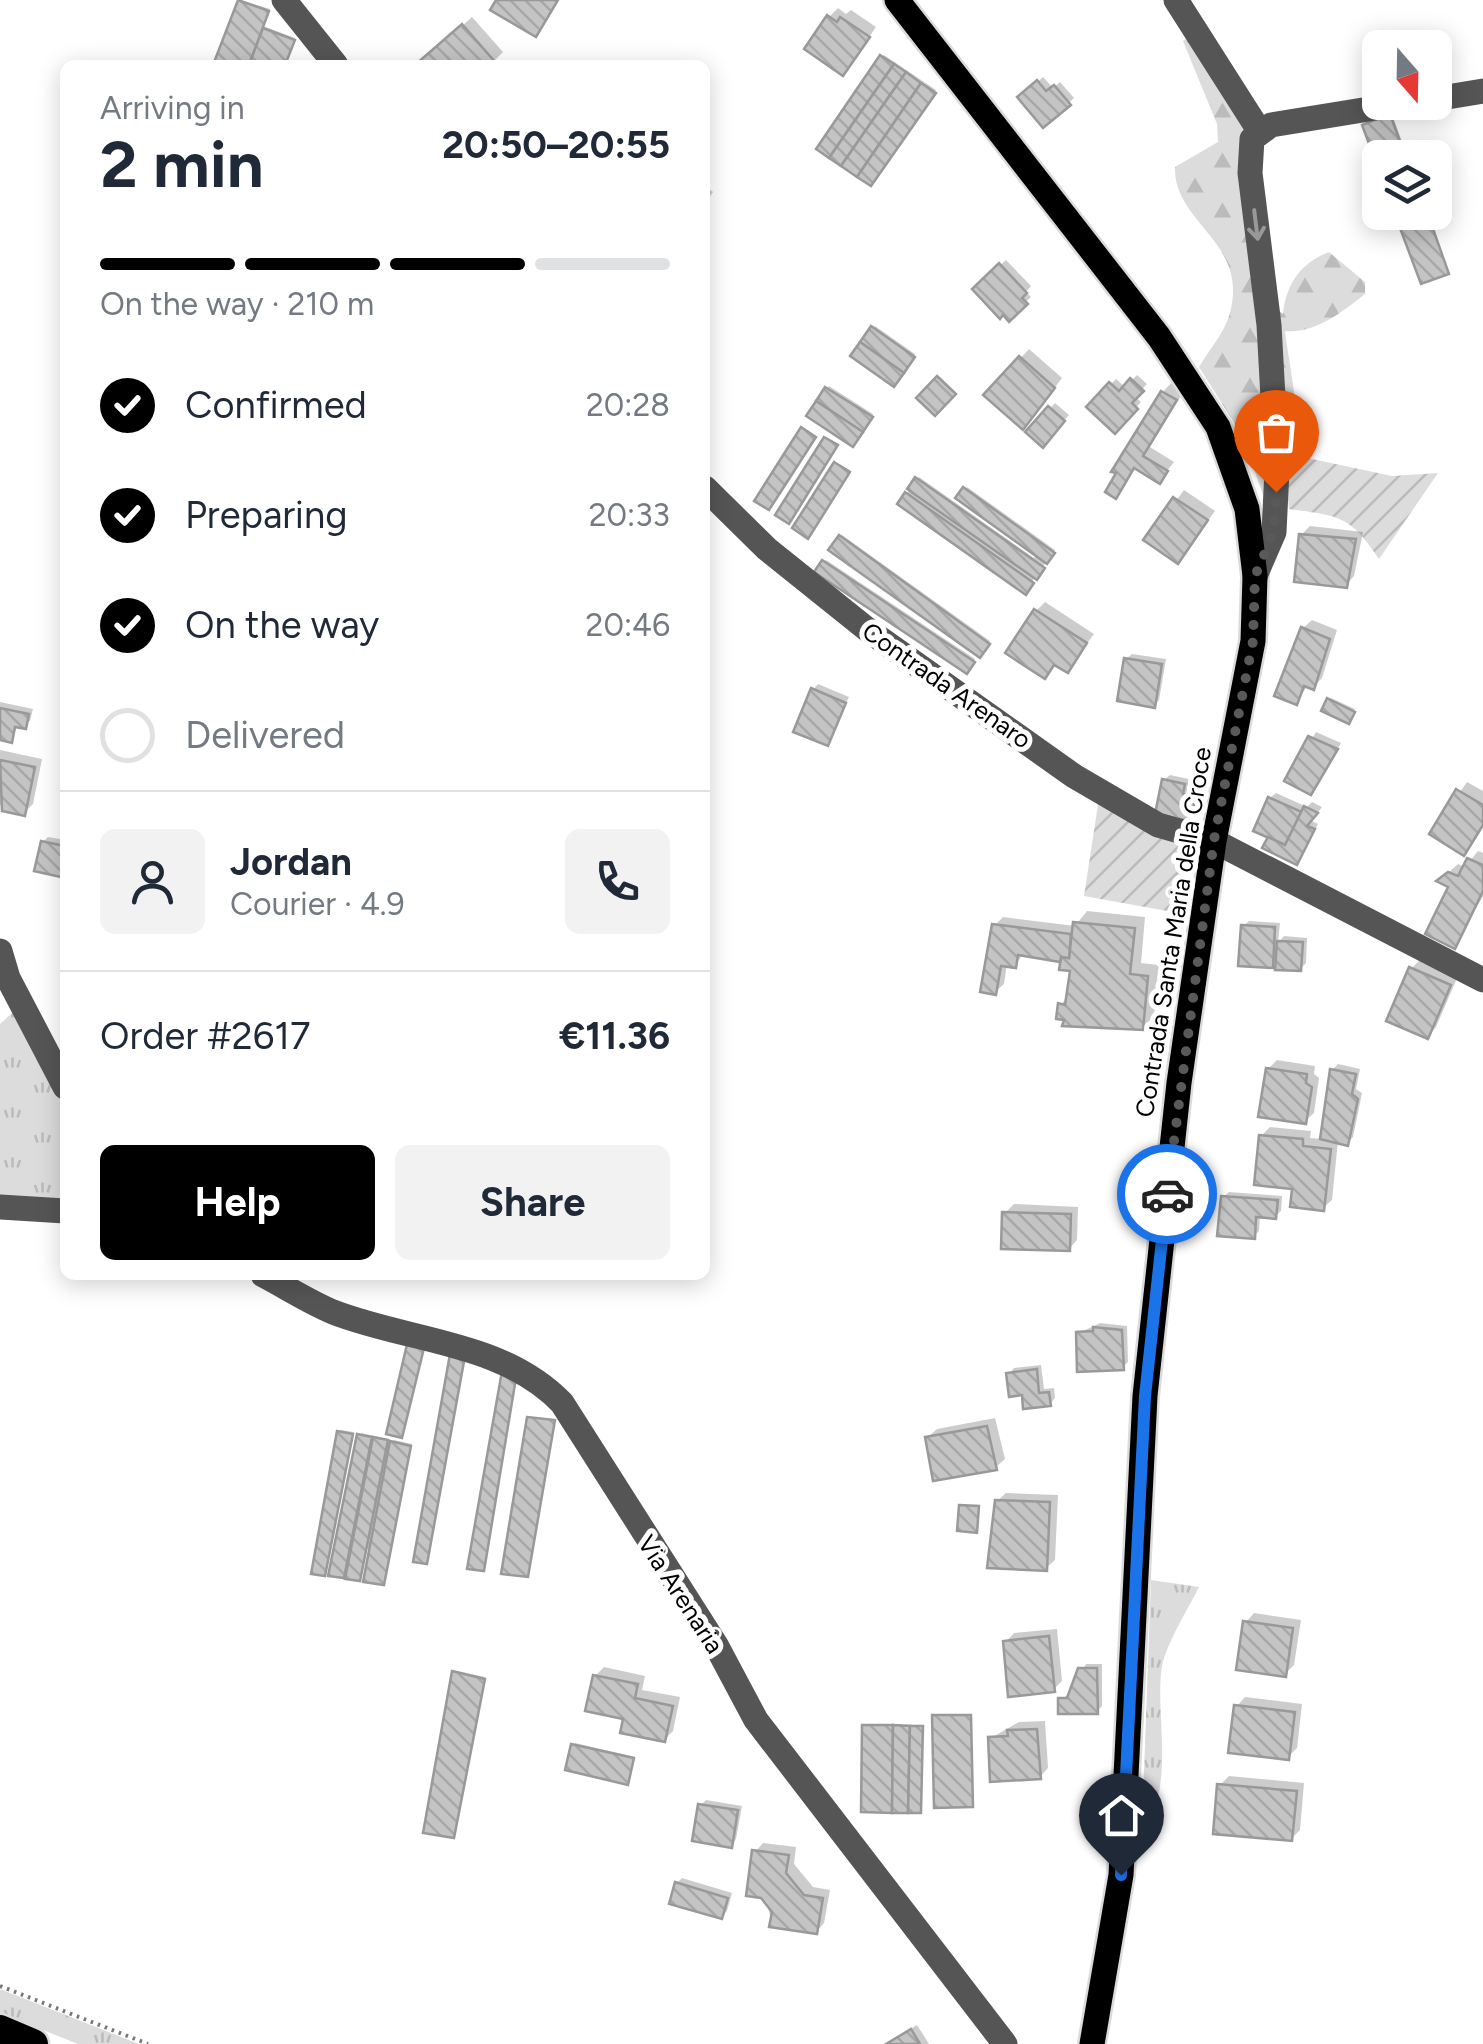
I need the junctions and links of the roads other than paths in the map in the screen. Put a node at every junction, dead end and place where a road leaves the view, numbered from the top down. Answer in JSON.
{"nodes":[{"id":1,"x":284,"y":0,"type":"edge"},
{"id":2,"x":896,"y":0,"type":"edge"},
{"id":3,"x":1176,"y":0,"type":"edge"},
{"id":4,"x":332,"y":60,"type":"edge"},
{"id":5,"x":1483,"y":91,"type":"edge"},
{"id":6,"x":1452,"y":96,"type":"edge"},
{"id":7,"x":1362,"y":110,"type":"edge"},
{"id":8,"x":1260,"y":132,"type":"junction"},
{"id":9,"x":710,"y":493,"type":"edge"},
{"id":10,"x":1255,"y":576,"type":"junction"},
{"id":11,"x":1214,"y":840,"type":"junction"},
{"id":12,"x":0,"y":951,"type":"edge"},
{"id":13,"x":1483,"y":980,"type":"edge"},
{"id":14,"x":60,"y":1077,"type":"edge"},
{"id":15,"x":0,"y":1208,"type":"edge"},
{"id":16,"x":60,"y":1212,"type":"edge"},
{"id":17,"x":272,"y":1280,"type":"edge"},
{"id":18,"x":0,"y":2030,"type":"edge"},
{"id":19,"x":33,"y":2044,"type":"edge"},
{"id":20,"x":1004,"y":2044,"type":"edge"},
{"id":21,"x":1092,"y":2044,"type":"edge"}],
"edges":[{"from":1,"to":4,"type":"street"},
{"from":2,"to":10,"type":"main road","name":"Contrada Santa Maria della Croce"},
{"from":3,"to":8,"type":"street"},
{"from":5,"to":6,"type":"street"},
{"from":7,"to":8,"type":"street"},
{"from":8,"to":10,"type":"street","one_way":true},
{"from":9,"to":11,"type":"street","name":"Contrada Arenaro"},
{"from":10,"to":11,"type":"main road","name":"Contrada Santa Maria della Croce"},
{"from":11,"to":13,"type":"street","name":"Contrada Arenaro"},
{"from":11,"to":21,"type":"main road","name":"Contrada Santa Maria della Croce"},
{"from":12,"to":14,"type":"street"},
{"from":15,"to":16,"type":"street"},
{"from":17,"to":20,"type":"street","name":"Via Arenaria"},
{"from":18,"to":19,"type":"highway"}]}
